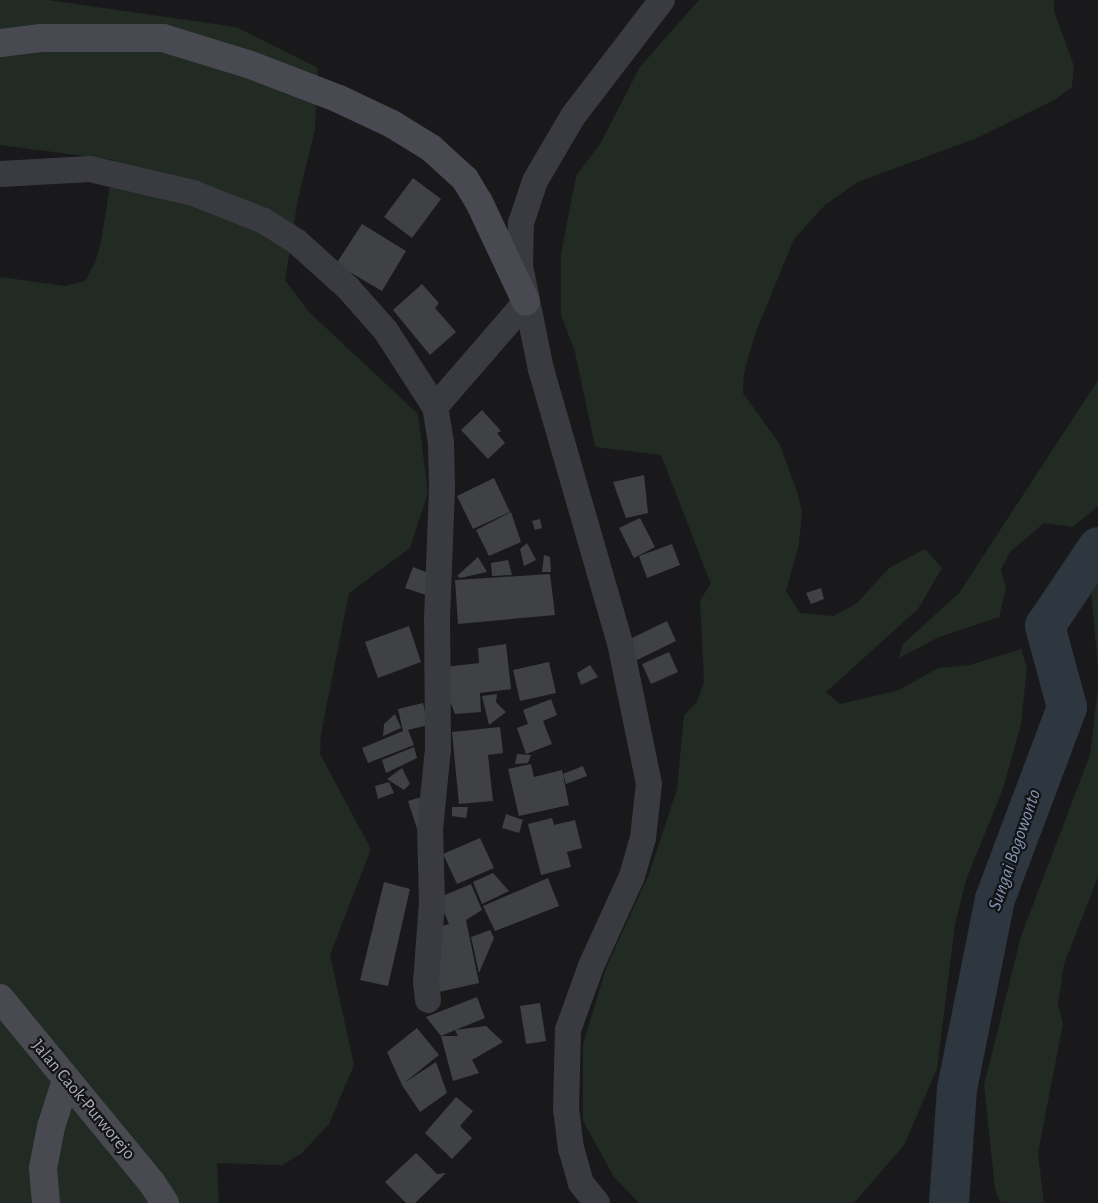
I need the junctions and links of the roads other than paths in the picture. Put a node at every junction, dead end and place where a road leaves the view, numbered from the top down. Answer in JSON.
{"nodes":[{"id":1,"x":662,"y":0,"type":"edge"},
{"id":2,"x":0,"y":43,"type":"edge"},
{"id":3,"x":0,"y":174,"type":"edge"},
{"id":4,"x":519,"y":309,"type":"junction"},
{"id":5,"x":434,"y":407,"type":"junction"},
{"id":6,"x":0,"y":998,"type":"edge"},
{"id":7,"x":428,"y":1000,"type":"dead end"},
{"id":8,"x":66,"y":1080,"type":"junction"},
{"id":9,"x":46,"y":1203,"type":"edge"},
{"id":10,"x":165,"y":1203,"type":"edge"},
{"id":11,"x":597,"y":1203,"type":"edge"}],
"edges":[{"from":1,"to":4,"type":"street"},
{"from":2,"to":4,"type":"street"},
{"from":3,"to":5,"type":"street"},
{"from":4,"to":5,"type":"street"},
{"from":4,"to":11,"type":"street"},
{"from":5,"to":7,"type":"street"},
{"from":6,"to":8,"type":"street","name":"Jalan Caok-Purworejo"},
{"from":8,"to":9,"type":"street"},
{"from":8,"to":10,"type":"street","name":"Jalan Caok-Purworejo"}]}
